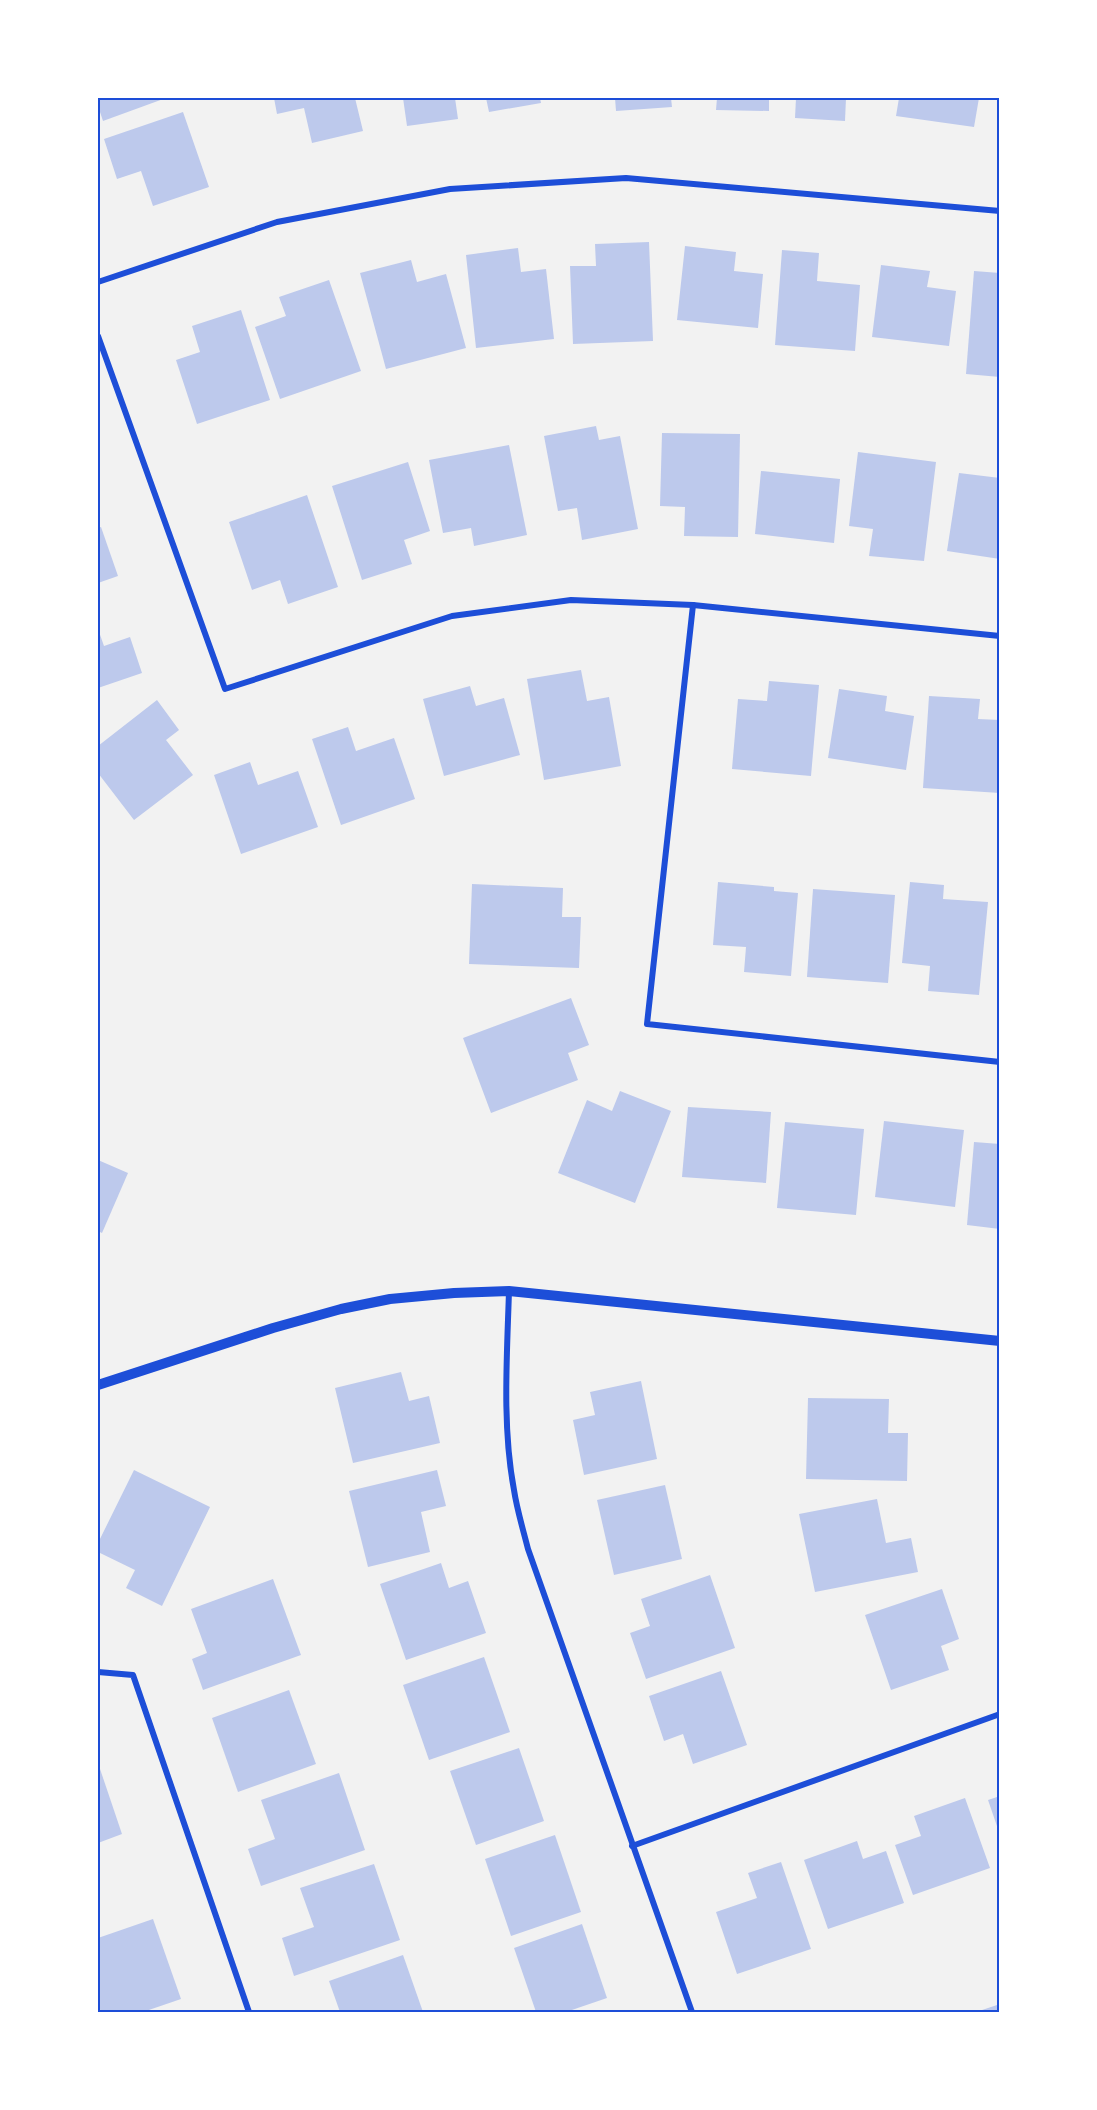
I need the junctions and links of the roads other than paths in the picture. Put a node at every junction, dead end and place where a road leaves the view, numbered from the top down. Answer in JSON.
{"nodes":[{"id":1,"x":999,"y":212,"type":"edge"},
{"id":2,"x":98,"y":282,"type":"edge"},
{"id":3,"x":98,"y":336,"type":"edge"},
{"id":4,"x":693,"y":605,"type":"junction"},
{"id":5,"x":999,"y":636,"type":"edge"},
{"id":6,"x":999,"y":1062,"type":"edge"},
{"id":7,"x":509,"y":1291,"type":"junction"},
{"id":8,"x":999,"y":1341,"type":"edge"},
{"id":9,"x":98,"y":1385,"type":"edge"},
{"id":10,"x":98,"y":1672,"type":"edge"},
{"id":11,"x":999,"y":1714,"type":"edge"},
{"id":12,"x":632,"y":1846,"type":"junction"},
{"id":13,"x":249,"y":2013,"type":"edge"},
{"id":14,"x":692,"y":2013,"type":"edge"}],
"edges":[{"from":1,"to":2,"type":"street"},
{"from":3,"to":4,"type":"street"},
{"from":4,"to":5,"type":"street"},
{"from":4,"to":6,"type":"street"},
{"from":7,"to":8,"type":"street"},
{"from":7,"to":9,"type":"street"},
{"from":7,"to":12,"type":"street"},
{"from":10,"to":13,"type":"street"},
{"from":11,"to":12,"type":"street"},
{"from":12,"to":14,"type":"street"}]}
